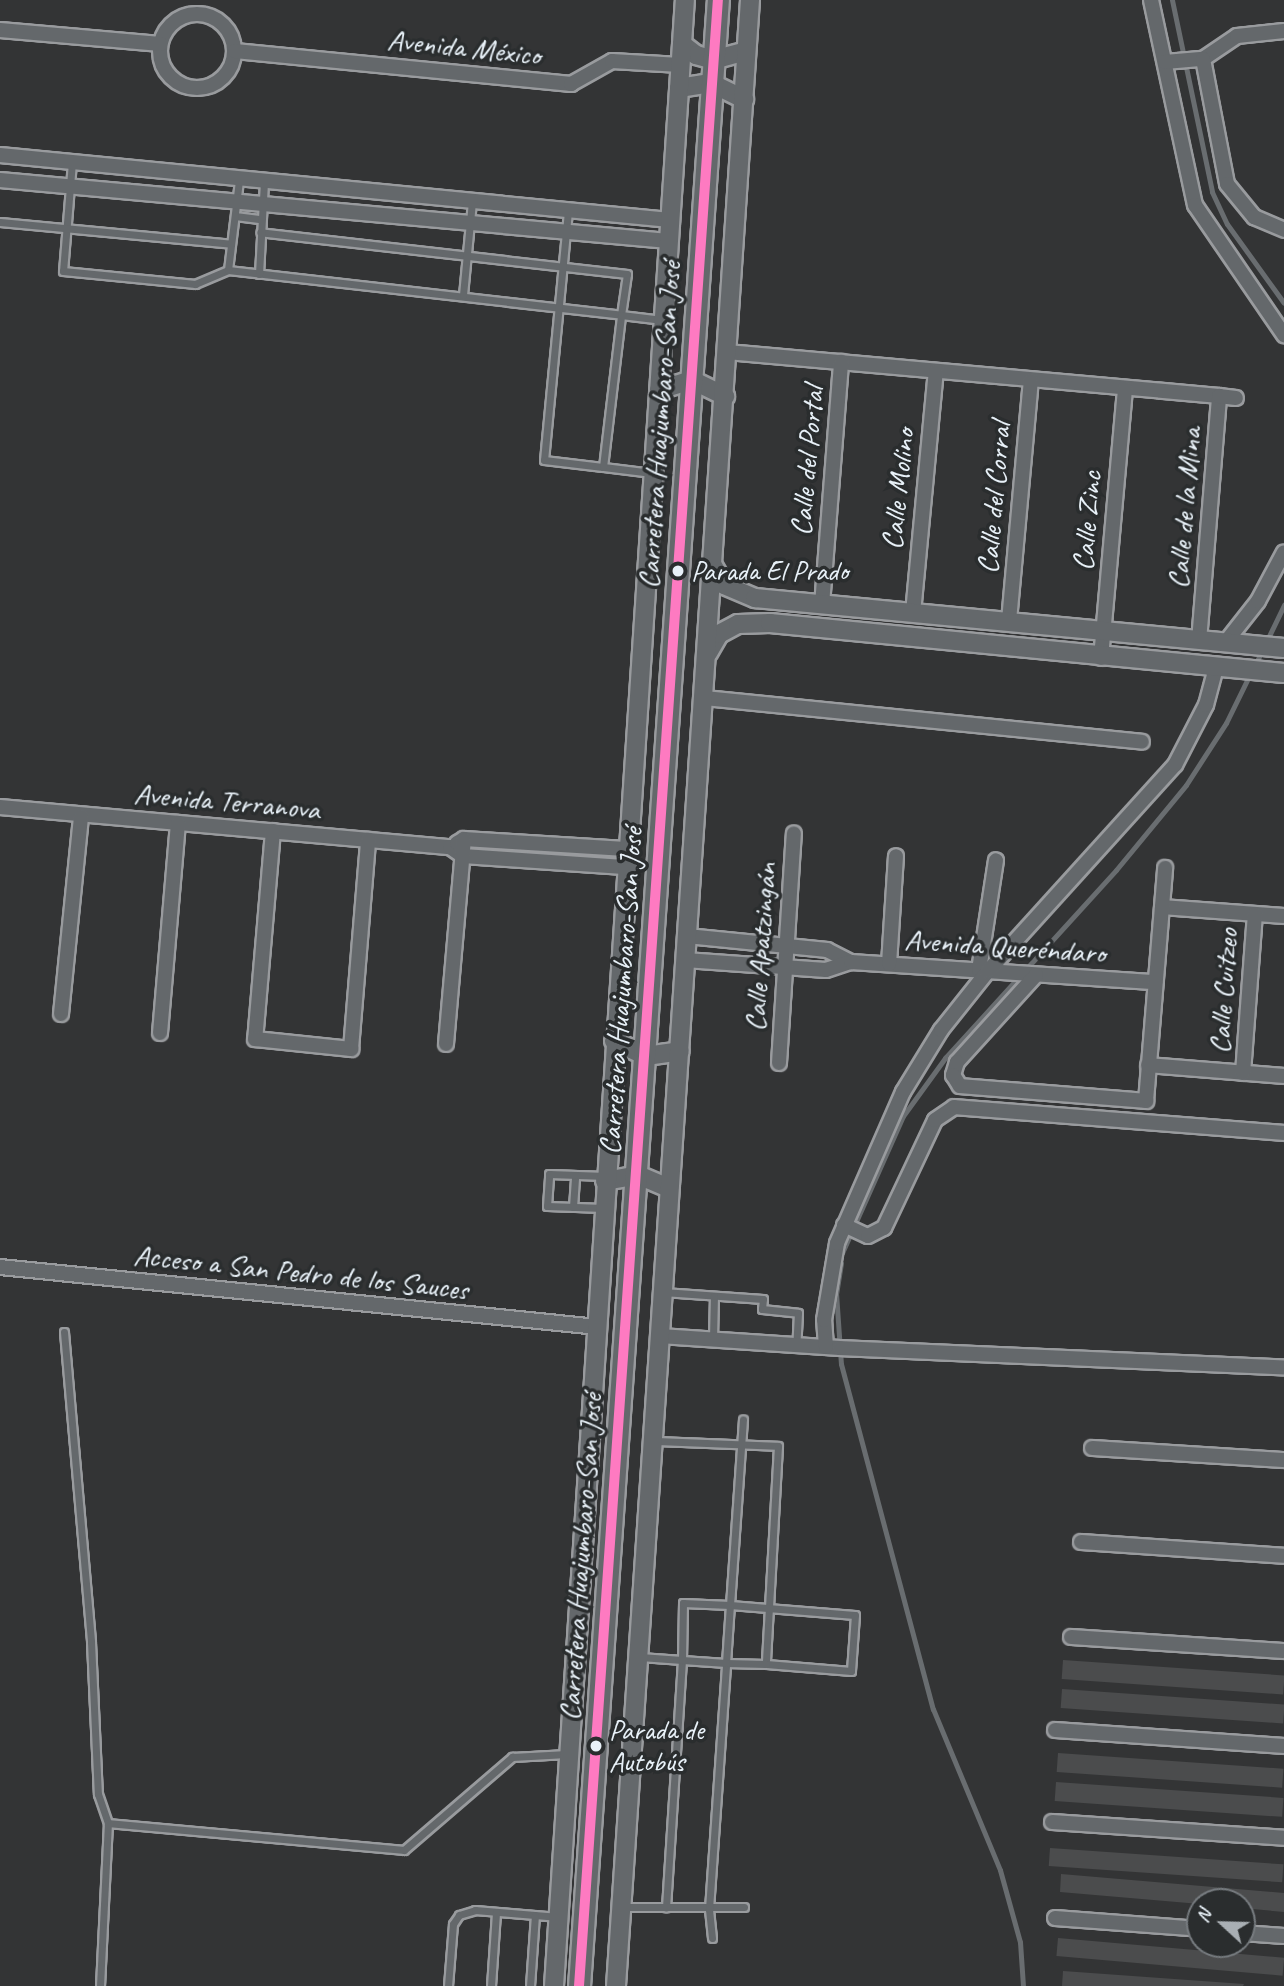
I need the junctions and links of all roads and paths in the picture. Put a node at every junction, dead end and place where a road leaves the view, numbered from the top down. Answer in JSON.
{"nodes":[{"id":1,"x":685,"y":0,"type":"edge"},
{"id":2,"x":718,"y":0,"type":"edge"},
{"id":3,"x":750,"y":0,"type":"edge"},
{"id":4,"x":1151,"y":0,"type":"edge"},
{"id":5,"x":0,"y":30,"type":"edge"},
{"id":6,"x":1284,"y":31,"type":"edge"},
{"id":7,"x":160,"y":44,"type":"junction"},
{"id":8,"x":682,"y":44,"type":"junction"},
{"id":9,"x":235,"y":51,"type":"junction"},
{"id":10,"x":746,"y":51,"type":"junction"},
{"id":11,"x":1200,"y":58,"type":"junction"},
{"id":12,"x":713,"y":60,"type":"junction"},
{"id":13,"x":1167,"y":62,"type":"junction"},
{"id":14,"x":680,"y":65,"type":"junction"},
{"id":15,"x":711,"y":83,"type":"junction"},
{"id":16,"x":678,"y":88,"type":"junction"},
{"id":17,"x":744,"y":99,"type":"junction"},
{"id":18,"x":0,"y":155,"type":"edge"},
{"id":19,"x":72,"y":162,"type":"junction"},
{"id":20,"x":0,"y":180,"type":"edge"},
{"id":21,"x":239,"y":180,"type":"junction"},
{"id":22,"x":264,"y":182,"type":"junction"},
{"id":23,"x":69,"y":187,"type":"junction"},
{"id":24,"x":236,"y":200,"type":"junction"},
{"id":25,"x":472,"y":202,"type":"junction"},
{"id":26,"x":262,"y":203,"type":"junction"},
{"id":27,"x":568,"y":211,"type":"junction"},
{"id":28,"x":234,"y":216,"type":"junction"},
{"id":29,"x":261,"y":219,"type":"junction"},
{"id":30,"x":670,"y":220,"type":"junction"},
{"id":31,"x":469,"y":221,"type":"junction"},
{"id":32,"x":0,"y":222,"type":"edge"},
{"id":33,"x":64,"y":230,"type":"junction"},
{"id":34,"x":1284,"y":230,"type":"edge"},
{"id":35,"x":260,"y":232,"type":"junction"},
{"id":36,"x":569,"y":232,"type":"junction"},
{"id":37,"x":668,"y":241,"type":"junction"},
{"id":38,"x":231,"y":244,"type":"junction"},
{"id":39,"x":466,"y":254,"type":"junction"},
{"id":40,"x":566,"y":264,"type":"junction"},
{"id":41,"x":228,"y":270,"type":"junction"},
{"id":42,"x":259,"y":274,"type":"junction"},
{"id":43,"x":463,"y":295,"type":"junction"},
{"id":44,"x":561,"y":307,"type":"junction"},
{"id":45,"x":621,"y":315,"type":"junction"},
{"id":46,"x":663,"y":320,"type":"junction"},
{"id":47,"x":1284,"y":335,"type":"edge"},
{"id":48,"x":727,"y":352,"type":"junction"},
{"id":49,"x":841,"y":362,"type":"junction"},
{"id":50,"x":936,"y":371,"type":"junction"},
{"id":51,"x":692,"y":380,"type":"junction"},
{"id":52,"x":1031,"y":380,"type":"junction"},
{"id":53,"x":1125,"y":388,"type":"junction"},
{"id":54,"x":659,"y":390,"type":"junction"},
{"id":55,"x":724,"y":396,"type":"junction"},
{"id":56,"x":1219,"y":397,"type":"junction"},
{"id":57,"x":1236,"y":398,"type":"dead end"},
{"id":58,"x":603,"y":467,"type":"junction"},
{"id":59,"x":653,"y":473,"type":"junction"},
{"id":60,"x":1284,"y":552,"type":"edge"},
{"id":61,"x":712,"y":564,"type":"junction"},
{"id":62,"x":772,"y":600,"type":"junction"},
{"id":63,"x":822,"y":605,"type":"junction"},
{"id":64,"x":913,"y":613,"type":"junction"},
{"id":65,"x":1009,"y":621,"type":"junction"},
{"id":66,"x":770,"y":622,"type":"junction"},
{"id":67,"x":1103,"y":631,"type":"junction"},
{"id":68,"x":1199,"y":641,"type":"junction"},
{"id":69,"x":1234,"y":644,"type":"junction"},
{"id":70,"x":1277,"y":648,"type":"edge"},
{"id":71,"x":706,"y":656,"type":"junction"},
{"id":72,"x":1101,"y":657,"type":"junction"},
{"id":73,"x":1224,"y":668,"type":"junction"},
{"id":74,"x":1284,"y":673,"type":"edge"},
{"id":75,"x":704,"y":698,"type":"junction"},
{"id":76,"x":1142,"y":742,"type":"dead end"},
{"id":77,"x":0,"y":807,"type":"edge"},
{"id":78,"x":81,"y":816,"type":"junction"},
{"id":79,"x":178,"y":823,"type":"junction"},
{"id":80,"x":273,"y":831,"type":"junction"},
{"id":81,"x":794,"y":833,"type":"dead end"},
{"id":82,"x":464,"y":839,"type":"junction"},
{"id":83,"x":368,"y":840,"type":"junction"},
{"id":84,"x":450,"y":847,"type":"junction"},
{"id":85,"x":463,"y":856,"type":"junction"},
{"id":86,"x":896,"y":856,"type":"dead end"},
{"id":87,"x":625,"y":858,"type":"junction"},
{"id":88,"x":996,"y":860,"type":"dead end"},
{"id":89,"x":1165,"y":868,"type":"dead end"},
{"id":90,"x":1162,"y":907,"type":"junction"},
{"id":91,"x":1255,"y":914,"type":"junction"},
{"id":92,"x":1284,"y":916,"type":"edge"},
{"id":93,"x":687,"y":936,"type":"junction"},
{"id":94,"x":786,"y":944,"type":"junction"},
{"id":95,"x":685,"y":960,"type":"junction"},
{"id":96,"x":851,"y":962,"type":"junction"},
{"id":97,"x":889,"y":964,"type":"junction"},
{"id":98,"x":785,"y":968,"type":"junction"},
{"id":99,"x":989,"y":971,"type":"junction"},
{"id":100,"x":1031,"y":974,"type":"junction"},
{"id":101,"x":1155,"y":982,"type":"junction"},
{"id":102,"x":61,"y":1014,"type":"dead end"},
{"id":103,"x":160,"y":1033,"type":"dead end"},
{"id":104,"x":614,"y":1041,"type":"junction"},
{"id":105,"x":446,"y":1044,"type":"dead end"},
{"id":106,"x":680,"y":1051,"type":"junction"},
{"id":107,"x":646,"y":1056,"type":"junction"},
{"id":108,"x":779,"y":1063,"type":"dead end"},
{"id":109,"x":1149,"y":1065,"type":"junction"},
{"id":110,"x":1244,"y":1073,"type":"junction"},
{"id":111,"x":1284,"y":1076,"type":"edge"},
{"id":112,"x":1284,"y":1133,"type":"edge"},
{"id":113,"x":575,"y":1175,"type":"junction"},
{"id":114,"x":638,"y":1175,"type":"junction"},
{"id":115,"x":606,"y":1178,"type":"junction"},
{"id":116,"x":669,"y":1188,"type":"junction"},
{"id":117,"x":573,"y":1207,"type":"junction"},
{"id":118,"x":604,"y":1208,"type":"junction"},
{"id":119,"x":846,"y":1226,"type":"junction"},
{"id":120,"x":0,"y":1267,"type":"edge"},
{"id":121,"x":663,"y":1292,"type":"junction"},
{"id":122,"x":714,"y":1296,"type":"junction"},
{"id":123,"x":598,"y":1327,"type":"junction"},
{"id":124,"x":64,"y":1332,"type":"dead end"},
{"id":125,"x":660,"y":1336,"type":"junction"},
{"id":126,"x":713,"y":1340,"type":"junction"},
{"id":127,"x":796,"y":1346,"type":"junction"},
{"id":128,"x":833,"y":1348,"type":"junction"},
{"id":129,"x":1284,"y":1367,"type":"edge"},
{"id":130,"x":743,"y":1419,"type":"dead end"},
{"id":131,"x":653,"y":1441,"type":"junction"},
{"id":132,"x":741,"y":1444,"type":"junction"},
{"id":133,"x":1092,"y":1447,"type":"dead end"},
{"id":134,"x":1284,"y":1460,"type":"edge"},
{"id":135,"x":1081,"y":1542,"type":"dead end"},
{"id":136,"x":1284,"y":1556,"type":"edge"},
{"id":137,"x":730,"y":1605,"type":"junction"},
{"id":138,"x":770,"y":1607,"type":"junction"},
{"id":139,"x":1071,"y":1637,"type":"dead end"},
{"id":140,"x":1284,"y":1651,"type":"edge"},
{"id":141,"x":638,"y":1657,"type":"junction"},
{"id":142,"x":682,"y":1660,"type":"junction"},
{"id":143,"x":726,"y":1663,"type":"junction"},
{"id":144,"x":765,"y":1664,"type":"junction"},
{"id":145,"x":1055,"y":1730,"type":"dead end"},
{"id":146,"x":1284,"y":1746,"type":"edge"},
{"id":147,"x":570,"y":1754,"type":"junction"},
{"id":148,"x":1052,"y":1822,"type":"dead end"},
{"id":149,"x":107,"y":1823,"type":"junction"},
{"id":150,"x":1284,"y":1838,"type":"edge"},
{"id":151,"x":666,"y":1907,"type":"junction"},
{"id":152,"x":744,"y":1907,"type":"dead end"},
{"id":153,"x":621,"y":1908,"type":"junction"},
{"id":154,"x":709,"y":1909,"type":"junction"},
{"id":155,"x":496,"y":1912,"type":"junction"},
{"id":156,"x":535,"y":1915,"type":"junction"},
{"id":157,"x":559,"y":1917,"type":"junction"},
{"id":158,"x":1055,"y":1917,"type":"dead end"},
{"id":159,"x":1186,"y":1928,"type":"edge"},
{"id":160,"x":1256,"y":1934,"type":"edge"},
{"id":161,"x":1284,"y":1936,"type":"edge"},
{"id":162,"x":712,"y":1938,"type":"dead end"},
{"id":163,"x":100,"y":1986,"type":"edge"},
{"id":164,"x":448,"y":1986,"type":"edge"},
{"id":165,"x":491,"y":1986,"type":"edge"},
{"id":166,"x":530,"y":1986,"type":"edge"},
{"id":167,"x":554,"y":1986,"type":"edge"},
{"id":168,"x":579,"y":1986,"type":"edge"},
{"id":169,"x":616,"y":1986,"type":"edge"}],
"edges":[{"from":1,"to":8,"type":"street"},
{"from":2,"to":12,"type":"main road","name":"Carretera Huajumbaro-San José"},
{"from":3,"to":10,"type":"street"},
{"from":4,"to":13,"type":"street"},
{"from":5,"to":7,"type":"street"},
{"from":6,"to":11,"type":"street"},
{"from":7,"to":9,"type":"street"},
{"from":7,"to":9,"type":"street"},
{"from":8,"to":12,"type":"street"},
{"from":8,"to":14,"type":"street"},
{"from":9,"to":14,"type":"street","name":"Avenida México"},
{"from":10,"to":12,"type":"street"},
{"from":10,"to":17,"type":"street"},
{"from":11,"to":13,"type":"street"},
{"from":11,"to":34,"type":"street"},
{"from":12,"to":15,"type":"main road","name":"Carretera Huajumbaro-San José"},
{"from":13,"to":47,"type":"street"},
{"from":14,"to":16,"type":"street"},
{"from":15,"to":16,"type":"street"},
{"from":15,"to":17,"type":"street"},
{"from":15,"to":51,"type":"main road","name":"Carretera Huajumbaro-San José"},
{"from":16,"to":30,"type":"street"},
{"from":17,"to":48,"type":"street"},
{"from":18,"to":19,"type":"street"},
{"from":19,"to":21,"type":"street"},
{"from":19,"to":23,"type":"lane"},
{"from":20,"to":23,"type":"street"},
{"from":21,"to":22,"type":"street"},
{"from":21,"to":24,"type":"lane"},
{"from":22,"to":25,"type":"street"},
{"from":22,"to":26,"type":"lane"},
{"from":23,"to":24,"type":"street"},
{"from":23,"to":33,"type":"lane"},
{"from":24,"to":26,"type":"street"},
{"from":24,"to":28,"type":"lane"},
{"from":25,"to":27,"type":"street"},
{"from":25,"to":31,"type":"lane"},
{"from":26,"to":29,"type":"lane"},
{"from":26,"to":31,"type":"street"},
{"from":27,"to":30,"type":"street"},
{"from":27,"to":36,"type":"lane"},
{"from":28,"to":29,"type":"lane"},
{"from":28,"to":38,"type":"lane"},
{"from":29,"to":35,"type":"lane"},
{"from":30,"to":37,"type":"street"},
{"from":31,"to":36,"type":"street"},
{"from":31,"to":39,"type":"lane"},
{"from":32,"to":33,"type":"lane"},
{"from":33,"to":38,"type":"lane"},
{"from":33,"to":41,"type":"lane"},
{"from":35,"to":39,"type":"lane"},
{"from":35,"to":42,"type":"lane"},
{"from":36,"to":37,"type":"street"},
{"from":36,"to":40,"type":"lane"},
{"from":37,"to":46,"type":"street"},
{"from":38,"to":41,"type":"lane"},
{"from":39,"to":40,"type":"lane"},
{"from":39,"to":43,"type":"lane"},
{"from":40,"to":44,"type":"lane"},
{"from":40,"to":45,"type":"lane"},
{"from":41,"to":42,"type":"lane"},
{"from":42,"to":43,"type":"lane"},
{"from":43,"to":44,"type":"lane"},
{"from":44,"to":45,"type":"lane"},
{"from":44,"to":58,"type":"lane"},
{"from":45,"to":46,"type":"lane"},
{"from":45,"to":58,"type":"lane"},
{"from":46,"to":54,"type":"street"},
{"from":48,"to":49,"type":"street"},
{"from":48,"to":55,"type":"street"},
{"from":49,"to":50,"type":"street"},
{"from":49,"to":63,"type":"street","name":"Calle del Portal"},
{"from":50,"to":52,"type":"street"},
{"from":50,"to":64,"type":"street","name":"Calle Molino"},
{"from":51,"to":54,"type":"street"},
{"from":51,"to":55,"type":"street"},
{"from":51,"to":107,"type":"main road","name":"Carretera Huajumbaro-San José"},
{"from":52,"to":53,"type":"street"},
{"from":52,"to":65,"type":"street","name":"Calle del Corral"},
{"from":53,"to":56,"type":"street"},
{"from":53,"to":67,"type":"street","name":"Calle Zinc"},
{"from":54,"to":59,"type":"street"},
{"from":55,"to":61,"type":"street"},
{"from":56,"to":57,"type":"street","name":"Calle de la Mina"},
{"from":56,"to":68,"type":"street","name":"Calle de la Mina"},
{"from":58,"to":59,"type":"lane"},
{"from":59,"to":87,"type":"street"},
{"from":60,"to":69,"type":"street"},
{"from":61,"to":62,"type":"street"},
{"from":61,"to":71,"type":"street"},
{"from":62,"to":63,"type":"street"},
{"from":62,"to":66,"type":"street"},
{"from":63,"to":64,"type":"street"},
{"from":64,"to":65,"type":"street"},
{"from":65,"to":67,"type":"street"},
{"from":66,"to":71,"type":"street"},
{"from":66,"to":72,"type":"street"},
{"from":67,"to":68,"type":"street"},
{"from":67,"to":72,"type":"street","name":"Calle Zinc"},
{"from":68,"to":69,"type":"street"},
{"from":69,"to":70,"type":"street"},
{"from":71,"to":75,"type":"street"},
{"from":72,"to":73,"type":"street"},
{"from":73,"to":74,"type":"street"},
{"from":73,"to":99,"type":"street"},
{"from":75,"to":76,"type":"street"},
{"from":75,"to":93,"type":"street"},
{"from":77,"to":78,"type":"street","name":"Avenida Terranova"},
{"from":78,"to":79,"type":"street","name":"Avenida Terranova"},
{"from":78,"to":102,"type":"street"},
{"from":79,"to":80,"type":"street","name":"Avenida Terranova"},
{"from":79,"to":103,"type":"street"},
{"from":80,"to":83,"type":"street","name":"Avenida Terranova"},
{"from":80,"to":83,"type":"street"},
{"from":81,"to":94,"type":"street","name":"Calle Apatzingán"},
{"from":82,"to":84,"type":"street"},
{"from":82,"to":85,"type":"street"},
{"from":82,"to":87,"type":"street"},
{"from":83,"to":84,"type":"street","name":"Avenida Terranova"},
{"from":84,"to":85,"type":"street","name":"Avenida Terranova"},
{"from":85,"to":87,"type":"street"},
{"from":85,"to":105,"type":"street"},
{"from":86,"to":97,"type":"street"},
{"from":87,"to":104,"type":"street"},
{"from":88,"to":99,"type":"street"},
{"from":89,"to":90,"type":"street"},
{"from":90,"to":91,"type":"street"},
{"from":90,"to":101,"type":"street"},
{"from":91,"to":92,"type":"street"},
{"from":91,"to":110,"type":"street","name":"Calle Cuitzeo"},
{"from":93,"to":94,"type":"street","name":"Avenida Queréndaro"},
{"from":93,"to":95,"type":"street"},
{"from":94,"to":96,"type":"street","name":"Avenida Queréndaro"},
{"from":94,"to":98,"type":"street","name":"Calle Apatzingán"},
{"from":95,"to":98,"type":"street","name":"Avenida Queréndaro"},
{"from":95,"to":106,"type":"street"},
{"from":96,"to":97,"type":"street","name":"Avenida Queréndaro"},
{"from":96,"to":98,"type":"street","name":"Avenida Queréndaro"},
{"from":97,"to":99,"type":"street","name":"Avenida Queréndaro"},
{"from":98,"to":108,"type":"street","name":"Calle Apatzingán"},
{"from":99,"to":100,"type":"street","name":"Avenida Queréndaro"},
{"from":99,"to":119,"type":"street"},
{"from":100,"to":101,"type":"street","name":"Avenida Queréndaro"},
{"from":100,"to":109,"type":"street"},
{"from":101,"to":109,"type":"street"},
{"from":104,"to":107,"type":"street"},
{"from":104,"to":115,"type":"street"},
{"from":106,"to":107,"type":"street"},
{"from":106,"to":116,"type":"street"},
{"from":107,"to":114,"type":"main road","name":"Carretera Huajumbaro-San José"},
{"from":109,"to":110,"type":"street"},
{"from":110,"to":111,"type":"street"},
{"from":112,"to":119,"type":"street"},
{"from":113,"to":115,"type":"lane"},
{"from":113,"to":117,"type":"lane"},
{"from":113,"to":117,"type":"lane"},
{"from":114,"to":115,"type":"street"},
{"from":114,"to":116,"type":"street"},
{"from":114,"to":168,"type":"main road","name":"Carretera Huajumbaro-San José"},
{"from":115,"to":118,"type":"street"},
{"from":116,"to":121,"type":"street"},
{"from":117,"to":118,"type":"lane"},
{"from":118,"to":123,"type":"street"},
{"from":119,"to":128,"type":"street"},
{"from":120,"to":123,"type":"street","name":"Acceso a San Pedro de los Sauces"},
{"from":121,"to":122,"type":"lane"},
{"from":121,"to":125,"type":"street"},
{"from":122,"to":126,"type":"lane"},
{"from":122,"to":127,"type":"lane"},
{"from":123,"to":147,"type":"street"},
{"from":124,"to":149,"type":"lane"},
{"from":125,"to":126,"type":"street"},
{"from":125,"to":131,"type":"street"},
{"from":126,"to":127,"type":"street"},
{"from":127,"to":128,"type":"street"},
{"from":128,"to":129,"type":"street"},
{"from":130,"to":132,"type":"lane"},
{"from":131,"to":132,"type":"lane"},
{"from":131,"to":141,"type":"street"},
{"from":132,"to":137,"type":"lane"},
{"from":132,"to":138,"type":"lane"},
{"from":133,"to":134,"type":"street"},
{"from":135,"to":136,"type":"street"},
{"from":137,"to":138,"type":"lane"},
{"from":137,"to":142,"type":"lane"},
{"from":137,"to":143,"type":"lane"},
{"from":138,"to":144,"type":"lane"},
{"from":138,"to":144,"type":"lane"},
{"from":139,"to":140,"type":"street"},
{"from":141,"to":142,"type":"lane"},
{"from":141,"to":153,"type":"street"},
{"from":142,"to":143,"type":"lane"},
{"from":142,"to":151,"type":"lane"},
{"from":143,"to":144,"type":"lane"},
{"from":143,"to":154,"type":"lane"},
{"from":145,"to":146,"type":"street"},
{"from":147,"to":149,"type":"lane"},
{"from":147,"to":157,"type":"street"},
{"from":148,"to":150,"type":"street"},
{"from":149,"to":163,"type":"lane"},
{"from":151,"to":153,"type":"lane"},
{"from":151,"to":154,"type":"lane"},
{"from":152,"to":154,"type":"lane"},
{"from":153,"to":169,"type":"street"},
{"from":154,"to":162,"type":"lane"},
{"from":155,"to":156,"type":"lane"},
{"from":155,"to":164,"type":"lane"},
{"from":155,"to":165,"type":"lane"},
{"from":156,"to":157,"type":"lane"},
{"from":156,"to":166,"type":"lane"},
{"from":157,"to":167,"type":"street"},
{"from":158,"to":159,"type":"street"},
{"from":160,"to":161,"type":"street"}]}
